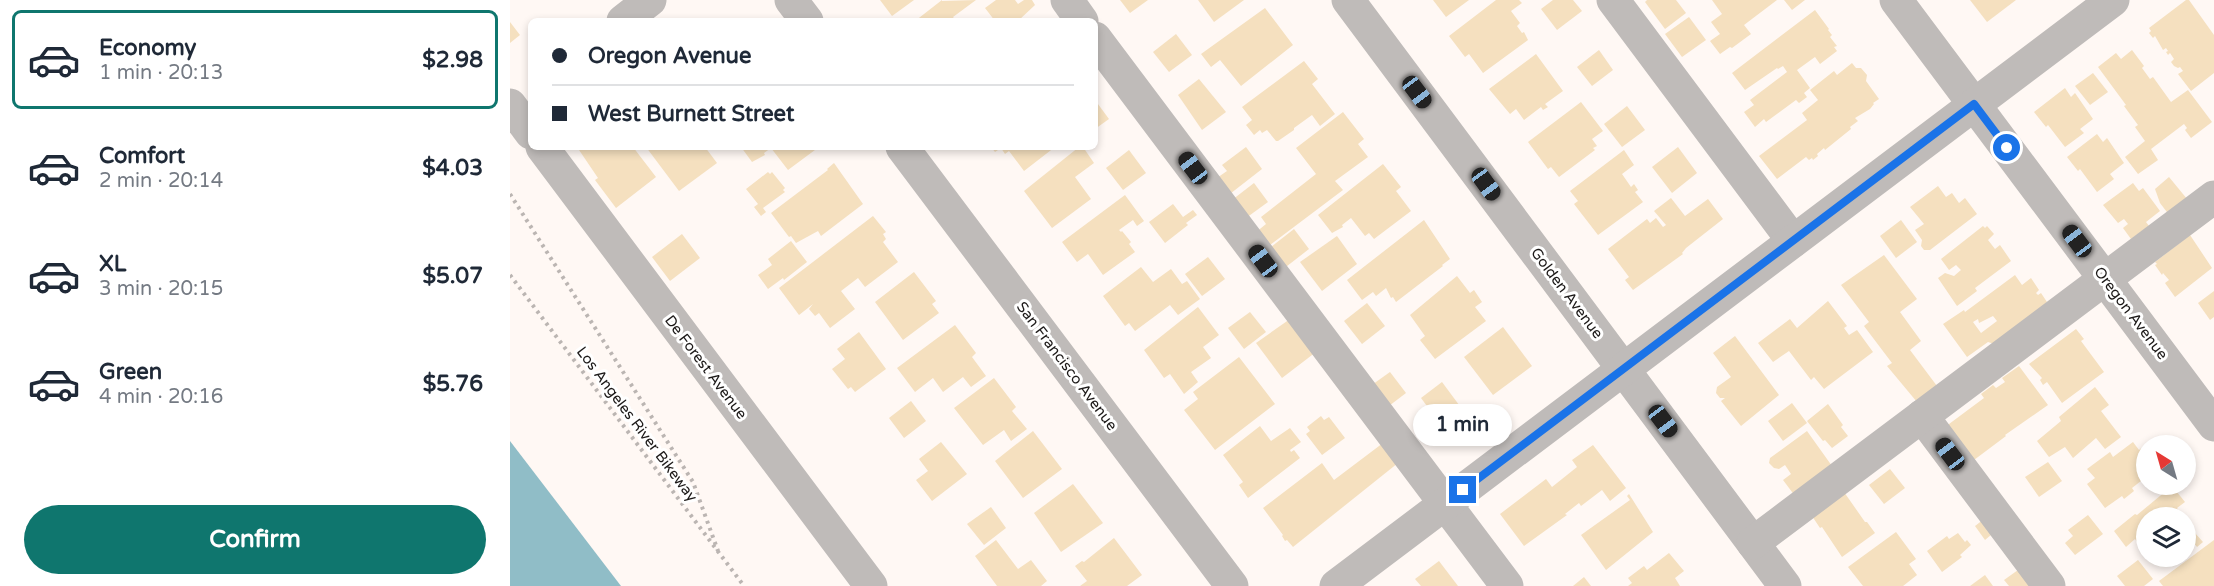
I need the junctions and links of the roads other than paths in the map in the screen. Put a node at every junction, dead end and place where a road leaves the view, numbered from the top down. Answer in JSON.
{"nodes":[{"id":1,"x":650,"y":0,"type":"edge"},
{"id":2,"x":791,"y":0,"type":"edge"},
{"id":3,"x":1066,"y":0,"type":"edge"},
{"id":4,"x":1348,"y":0,"type":"edge"},
{"id":5,"x":1613,"y":0,"type":"edge"},
{"id":6,"x":1896,"y":0,"type":"edge"},
{"id":7,"x":2112,"y":0,"type":"edge"},
{"id":8,"x":627,"y":18,"type":"edge"},
{"id":9,"x":805,"y":18,"type":"edge"},
{"id":10,"x":1080,"y":18,"type":"edge"},
{"id":11,"x":1098,"y":42,"type":"edge"},
{"id":12,"x":528,"y":92,"type":"edge"},
{"id":13,"x":1974,"y":104,"type":"junction"},
{"id":14,"x":510,"y":105,"type":"edge"},
{"id":15,"x":528,"y":129,"type":"edge"},
{"id":16,"x":544,"y":150,"type":"edge"},
{"id":17,"x":904,"y":150,"type":"edge"},
{"id":18,"x":2214,"y":197,"type":"edge"},
{"id":19,"x":1793,"y":241,"type":"junction"},
{"id":20,"x":2105,"y":279,"type":"junction"},
{"id":21,"x":1624,"y":369,"type":"junction"},
{"id":22,"x":1922,"y":416,"type":"junction"},
{"id":23,"x":2214,"y":425,"type":"edge"},
{"id":24,"x":1445,"y":504,"type":"junction"},
{"id":25,"x":1753,"y":543,"type":"junction"},
{"id":26,"x":871,"y":586,"type":"edge"},
{"id":27,"x":1232,"y":586,"type":"edge"},
{"id":28,"x":1336,"y":586,"type":"edge"},
{"id":29,"x":1507,"y":586,"type":"edge"},
{"id":30,"x":1785,"y":586,"type":"edge"},
{"id":31,"x":2049,"y":586,"type":"edge"}],
"edges":[{"from":1,"to":8,"type":"street"},
{"from":2,"to":9,"type":"street"},
{"from":3,"to":10,"type":"street"},
{"from":4,"to":21,"type":"street","name":"Golden Avenue"},
{"from":5,"to":19,"type":"street"},
{"from":6,"to":13,"type":"street","name":"Oregon Avenue"},
{"from":7,"to":13,"type":"street"},
{"from":11,"to":24,"type":"street"},
{"from":12,"to":14,"type":"street"},
{"from":13,"to":19,"type":"street"},
{"from":13,"to":20,"type":"street","name":"Oregon Avenue"},
{"from":14,"to":15,"type":"street"},
{"from":16,"to":26,"type":"street","name":"De Forest Avenue"},
{"from":17,"to":27,"type":"street","name":"San Francisco Avenue"},
{"from":18,"to":20,"type":"street"},
{"from":19,"to":21,"type":"street"},
{"from":20,"to":22,"type":"street"},
{"from":20,"to":23,"type":"street","name":"Oregon Avenue"},
{"from":21,"to":24,"type":"street"},
{"from":21,"to":25,"type":"street","name":"Golden Avenue"},
{"from":22,"to":25,"type":"street"},
{"from":22,"to":31,"type":"street"},
{"from":24,"to":28,"type":"street"},
{"from":24,"to":29,"type":"street"},
{"from":25,"to":30,"type":"street","name":"Golden Avenue"}]}
